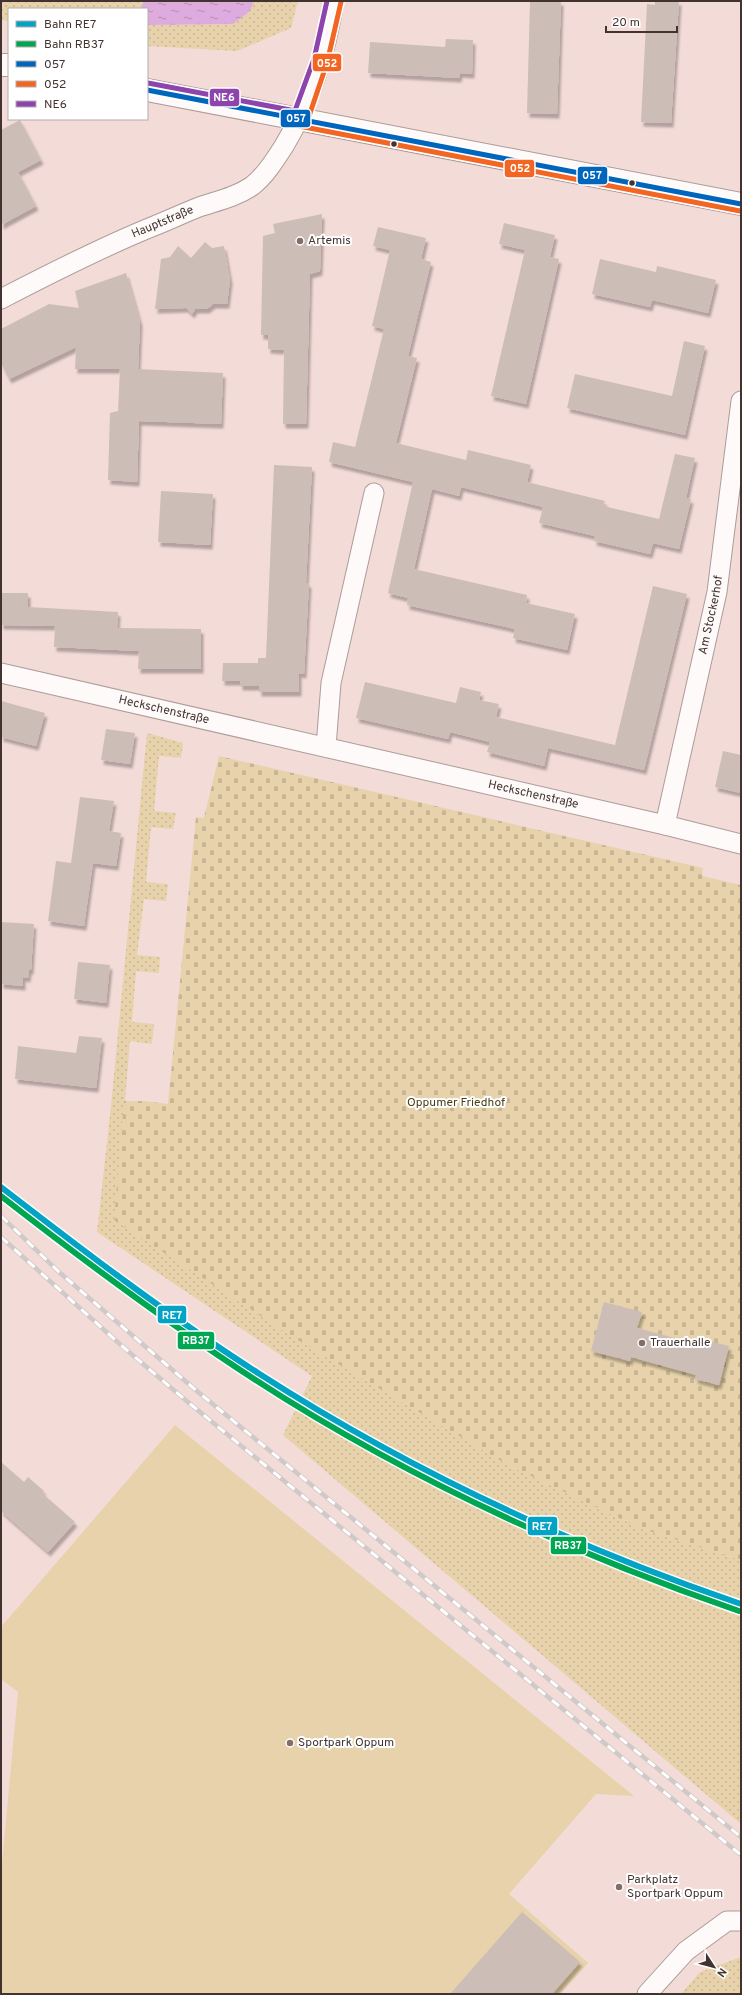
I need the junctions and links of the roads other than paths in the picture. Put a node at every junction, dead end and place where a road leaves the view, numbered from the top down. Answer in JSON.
{"nodes":[{"id":1,"x":334,"y":1,"type":"edge"},
{"id":2,"x":148,"y":90,"type":"edge"},
{"id":3,"x":300,"y":119,"type":"junction"},
{"id":4,"x":741,"y":204,"type":"edge"},
{"id":5,"x":1,"y":298,"type":"edge"},
{"id":6,"x":741,"y":401,"type":"edge"},
{"id":7,"x":374,"y":493,"type":"dead end"},
{"id":8,"x":1,"y":673,"type":"edge"},
{"id":9,"x":326,"y":747,"type":"junction"},
{"id":10,"x":665,"y":825,"type":"junction"},
{"id":11,"x":741,"y":844,"type":"edge"},
{"id":12,"x":734,"y":1921,"type":"edge"},
{"id":13,"x":647,"y":1994,"type":"edge"}],
"edges":[{"from":1,"to":3,"type":"street","name":"Hauptstraße"},
{"from":2,"to":3,"type":"main road"},
{"from":3,"to":4,"type":"main road"},
{"from":3,"to":5,"type":"street","name":"Hauptstraße"},
{"from":6,"to":10,"type":"street","name":"Am Stockerhof"},
{"from":7,"to":9,"type":"street"},
{"from":8,"to":9,"type":"street","name":"Heckschenstraße"},
{"from":9,"to":10,"type":"street","name":"Heckschenstraße"},
{"from":10,"to":11,"type":"street","name":"Heckschenstraße"},
{"from":12,"to":13,"type":"street"}]}
